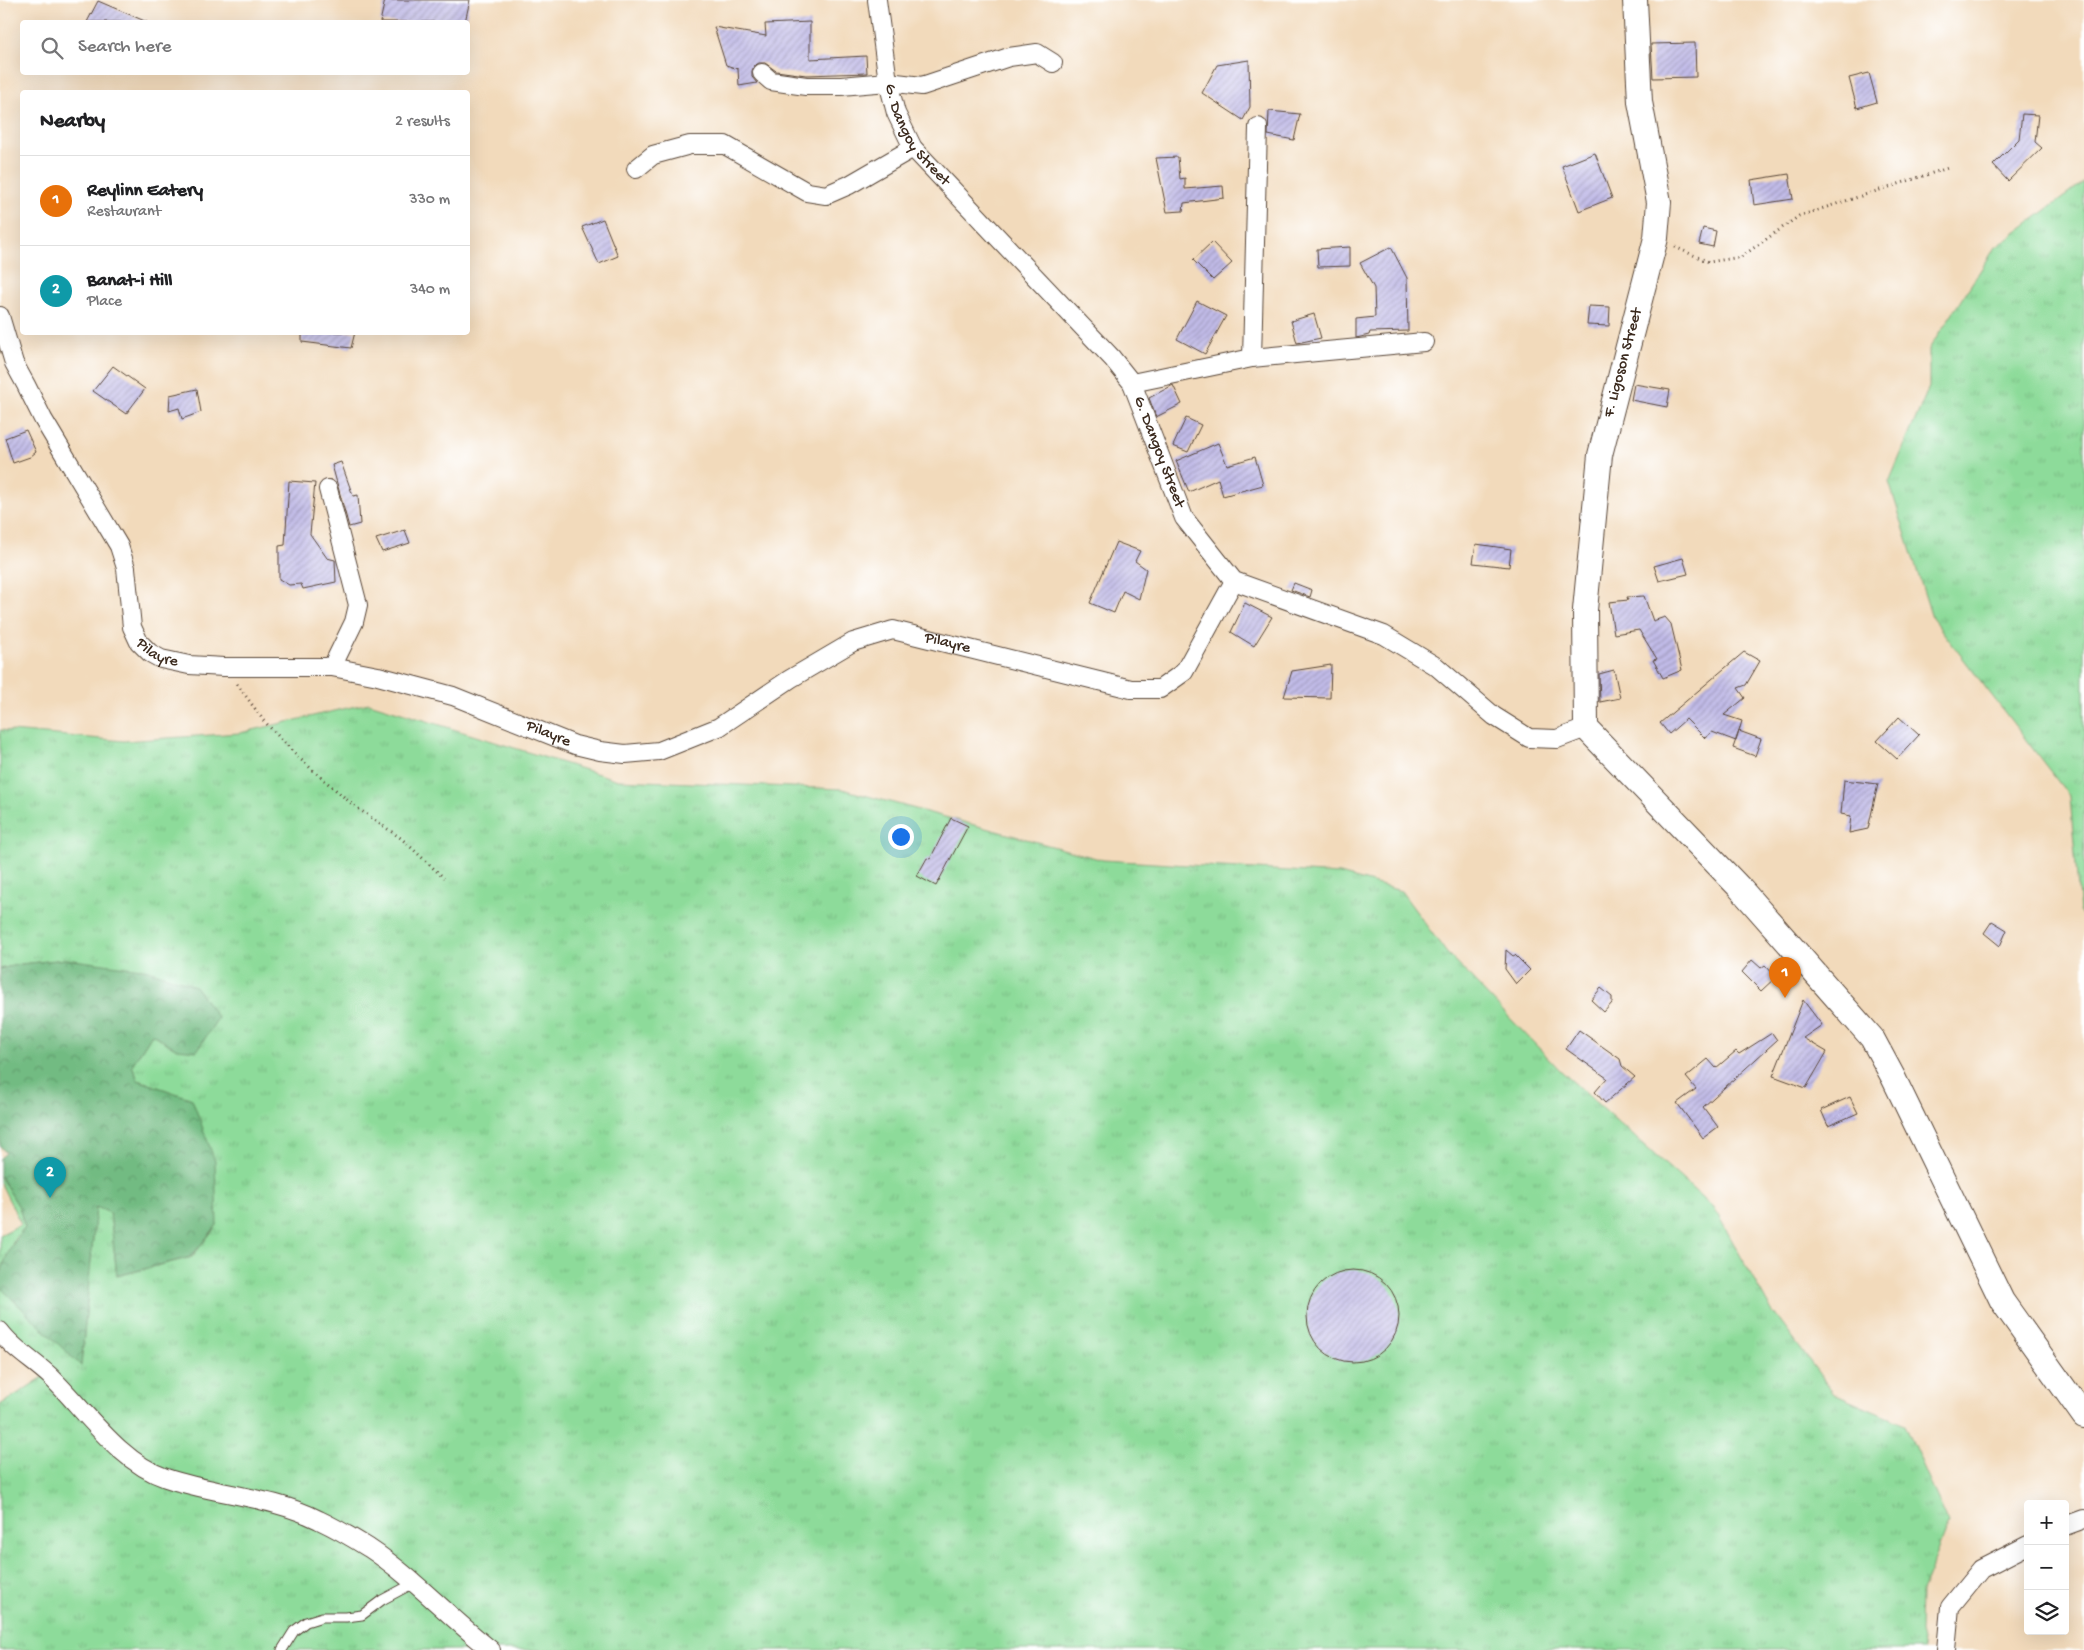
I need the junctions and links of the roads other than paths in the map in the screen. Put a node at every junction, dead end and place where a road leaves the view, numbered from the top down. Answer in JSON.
{"nodes":[{"id":1,"x":876,"y":0,"type":"edge"},
{"id":2,"x":1634,"y":0,"type":"edge"},
{"id":3,"x":1053,"y":63,"type":"dead end"},
{"id":4,"x":762,"y":73,"type":"dead end"},
{"id":5,"x":888,"y":82,"type":"junction"},
{"id":6,"x":1258,"y":127,"type":"dead end"},
{"id":7,"x":913,"y":148,"type":"junction"},
{"id":8,"x":636,"y":169,"type":"dead end"},
{"id":9,"x":0,"y":316,"type":"edge"},
{"id":10,"x":1424,"y":342,"type":"dead end"},
{"id":11,"x":1252,"y":358,"type":"junction"},
{"id":12,"x":1132,"y":383,"type":"junction"},
{"id":13,"x":328,"y":489,"type":"dead end"},
{"id":14,"x":1234,"y":581,"type":"junction"},
{"id":15,"x":332,"y":667,"type":"junction"},
{"id":16,"x":1586,"y":728,"type":"junction"},
{"id":17,"x":0,"y":1330,"type":"edge"},
{"id":18,"x":2084,"y":1416,"type":"edge"},
{"id":19,"x":2084,"y":1520,"type":"edge"},
{"id":20,"x":2069,"y":1525,"type":"edge"},
{"id":21,"x":2024,"y":1547,"type":"edge"},
{"id":22,"x":414,"y":1583,"type":"junction"},
{"id":23,"x":282,"y":1650,"type":"edge"},
{"id":24,"x":490,"y":1650,"type":"edge"},
{"id":25,"x":1946,"y":1650,"type":"edge"}],
"edges":[{"from":1,"to":5,"type":"street","name":"G. Dangoy Street"},
{"from":2,"to":16,"type":"street","name":"F. Ligoson Street"},
{"from":3,"to":5,"type":"street"},
{"from":4,"to":5,"type":"street"},
{"from":5,"to":7,"type":"street","name":"G. Dangoy Street"},
{"from":6,"to":11,"type":"street"},
{"from":7,"to":8,"type":"street"},
{"from":7,"to":12,"type":"street","name":"G. Dangoy Street"},
{"from":9,"to":15,"type":"street","name":"Pilayre"},
{"from":10,"to":11,"type":"street"},
{"from":11,"to":12,"type":"street"},
{"from":12,"to":14,"type":"street","name":"G. Dangoy Street"},
{"from":13,"to":15,"type":"street"},
{"from":14,"to":15,"type":"street","name":"Pilayre"},
{"from":14,"to":16,"type":"street"},
{"from":16,"to":18,"type":"street"},
{"from":17,"to":22,"type":"street"},
{"from":19,"to":20,"type":"street"},
{"from":21,"to":25,"type":"street"},
{"from":22,"to":23,"type":"lane"},
{"from":22,"to":24,"type":"street"}]}
